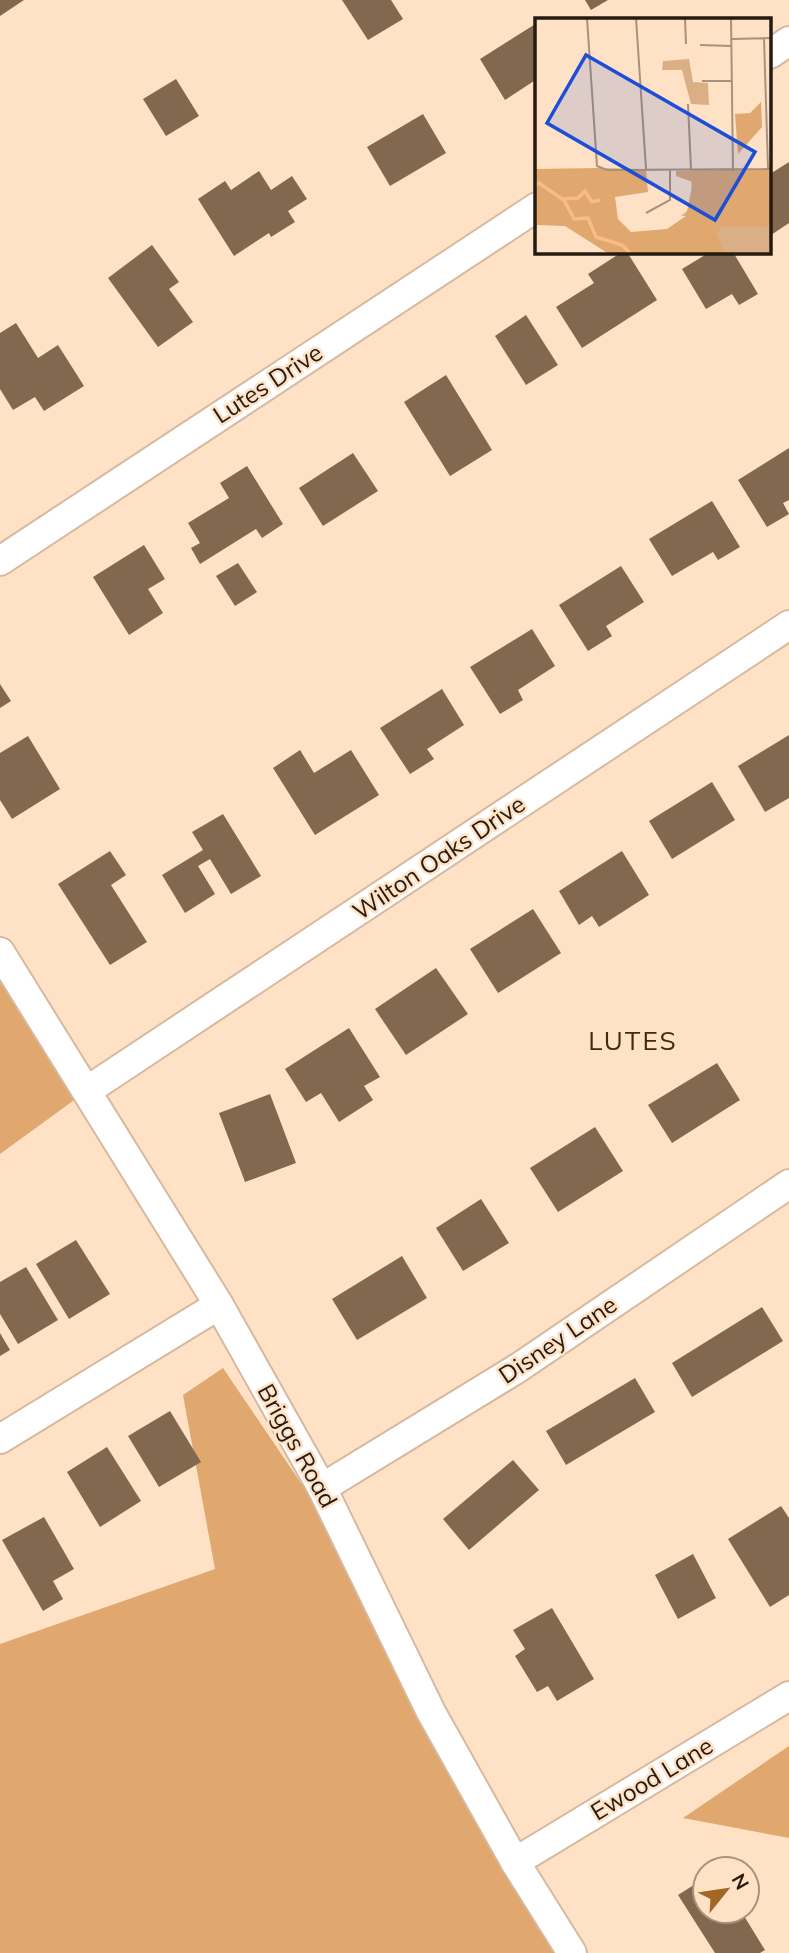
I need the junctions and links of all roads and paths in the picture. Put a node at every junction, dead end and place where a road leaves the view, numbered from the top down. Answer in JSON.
{"nodes":[{"id":1,"x":789,"y":41,"type":"edge"},
{"id":2,"x":772,"y":53,"type":"edge"},
{"id":3,"x":535,"y":208,"type":"edge"},
{"id":4,"x":0,"y":561,"type":"edge"},
{"id":5,"x":789,"y":625,"type":"edge"},
{"id":6,"x":0,"y":952,"type":"edge"},
{"id":7,"x":88,"y":1090,"type":"junction"},
{"id":8,"x":789,"y":1184,"type":"edge"},
{"id":9,"x":219,"y":1305,"type":"junction"},
{"id":10,"x":0,"y":1438,"type":"edge"},
{"id":11,"x":322,"y":1488,"type":"junction"},
{"id":12,"x":789,"y":1696,"type":"edge"},
{"id":13,"x":515,"y":1862,"type":"junction"},
{"id":14,"x":572,"y":1953,"type":"edge"}],
"edges":[{"from":1,"to":2,"type":"street"},
{"from":3,"to":4,"type":"street","name":"Lutes Drive"},
{"from":5,"to":7,"type":"street","name":"Wilton Oaks Drive"},
{"from":6,"to":7,"type":"street","name":"Briggs Road"},
{"from":7,"to":9,"type":"street","name":"Briggs Road"},
{"from":8,"to":11,"type":"street","name":"Disney Lane"},
{"from":9,"to":10,"type":"street"},
{"from":9,"to":11,"type":"street","name":"Briggs Road"},
{"from":11,"to":13,"type":"street","name":"Briggs Road"},
{"from":12,"to":13,"type":"street","name":"Ewood Lane"},
{"from":13,"to":14,"type":"street","name":"Briggs Road"}]}
